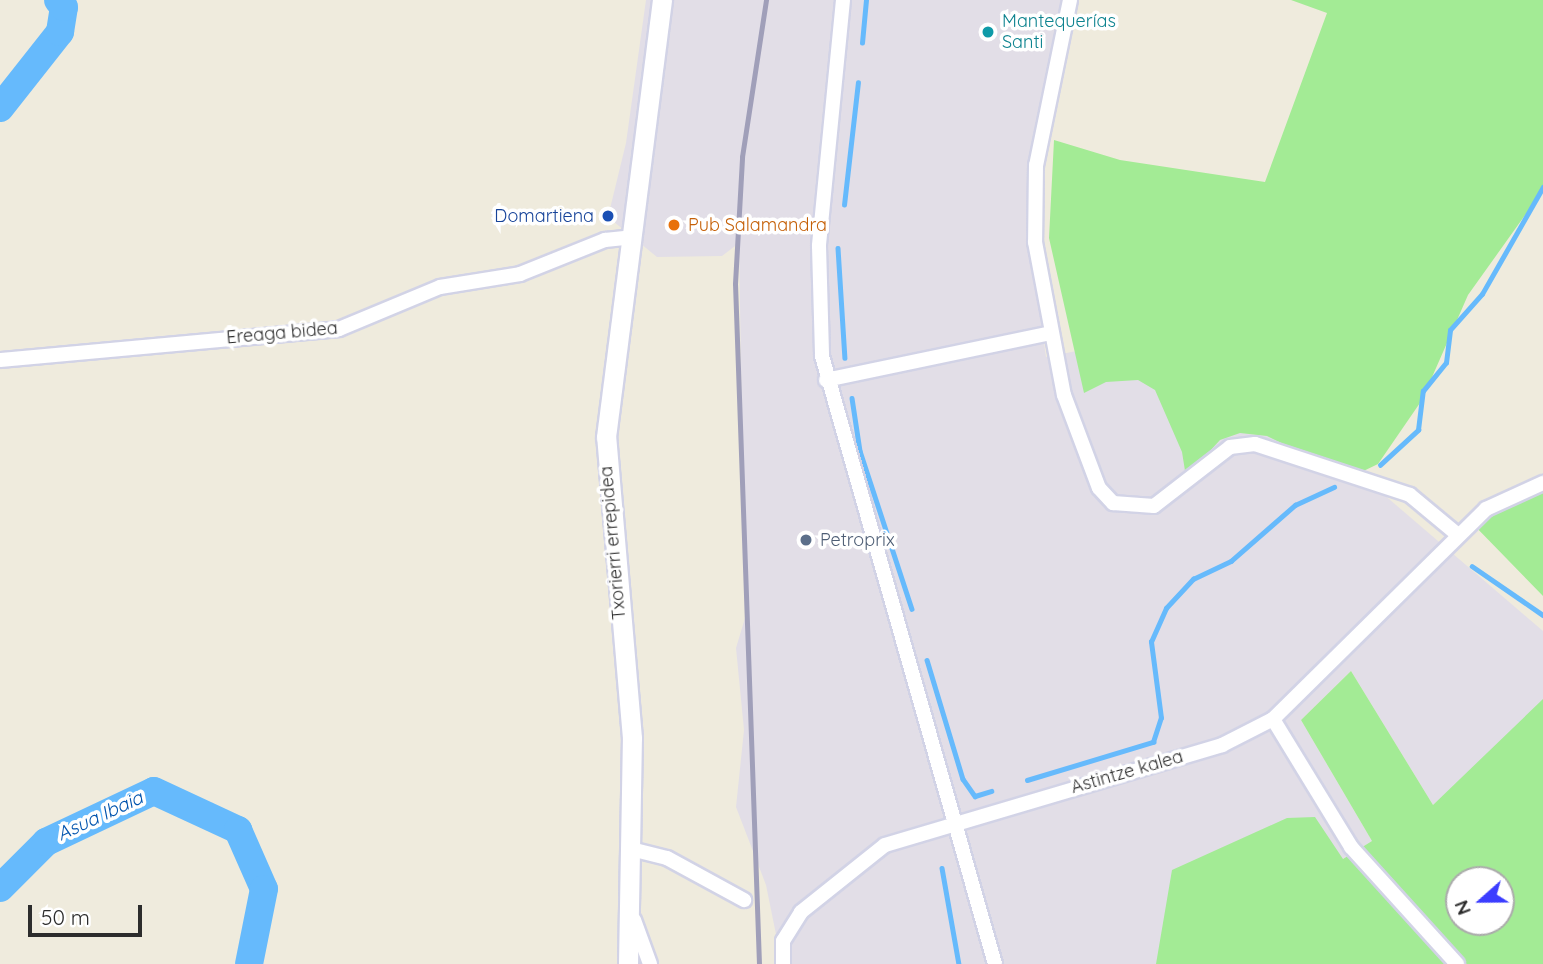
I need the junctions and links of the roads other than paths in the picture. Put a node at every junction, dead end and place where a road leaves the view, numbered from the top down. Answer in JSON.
{"nodes":[{"id":1,"x":663,"y":0,"type":"edge"},
{"id":2,"x":843,"y":0,"type":"edge"},
{"id":3,"x":1070,"y":0,"type":"edge"},
{"id":4,"x":632,"y":237,"type":"junction"},
{"id":5,"x":1050,"y":334,"type":"junction"},
{"id":6,"x":0,"y":360,"type":"edge"},
{"id":7,"x":826,"y":380,"type":"junction"},
{"id":8,"x":1543,"y":483,"type":"edge"},
{"id":9,"x":1458,"y":535,"type":"junction"},
{"id":10,"x":1273,"y":719,"type":"junction"},
{"id":11,"x":954,"y":821,"type":"junction"},
{"id":12,"x":631,"y":849,"type":"junction"},
{"id":13,"x":744,"y":900,"type":"dead end"},
{"id":14,"x":629,"y":904,"type":"junction"},
{"id":15,"x":628,"y":964,"type":"edge"},
{"id":16,"x":650,"y":964,"type":"edge"},
{"id":17,"x":783,"y":964,"type":"edge"},
{"id":18,"x":995,"y":964,"type":"edge"},
{"id":19,"x":1457,"y":964,"type":"edge"}],
"edges":[{"from":1,"to":4,"type":"street","name":"Txorierri errepidea"},
{"from":2,"to":7,"type":"street"},
{"from":3,"to":5,"type":"street"},
{"from":4,"to":6,"type":"street","name":"Ereaga bidea"},
{"from":4,"to":12,"type":"street","name":"Txorierri errepidea"},
{"from":5,"to":7,"type":"street"},
{"from":5,"to":9,"type":"street"},
{"from":7,"to":11,"type":"street"},
{"from":8,"to":9,"type":"street","name":"Astintze kalea"},
{"from":9,"to":10,"type":"street","name":"Astintze kalea"},
{"from":10,"to":11,"type":"street","name":"Astintze kalea"},
{"from":10,"to":19,"type":"street"},
{"from":11,"to":17,"type":"street","name":"Astintze kalea"},
{"from":11,"to":18,"type":"street"},
{"from":12,"to":13,"type":"street"},
{"from":12,"to":14,"type":"street","name":"Txorierri errepidea"},
{"from":14,"to":15,"type":"street","name":"Txorierri errepidea"},
{"from":14,"to":16,"type":"street"}]}
